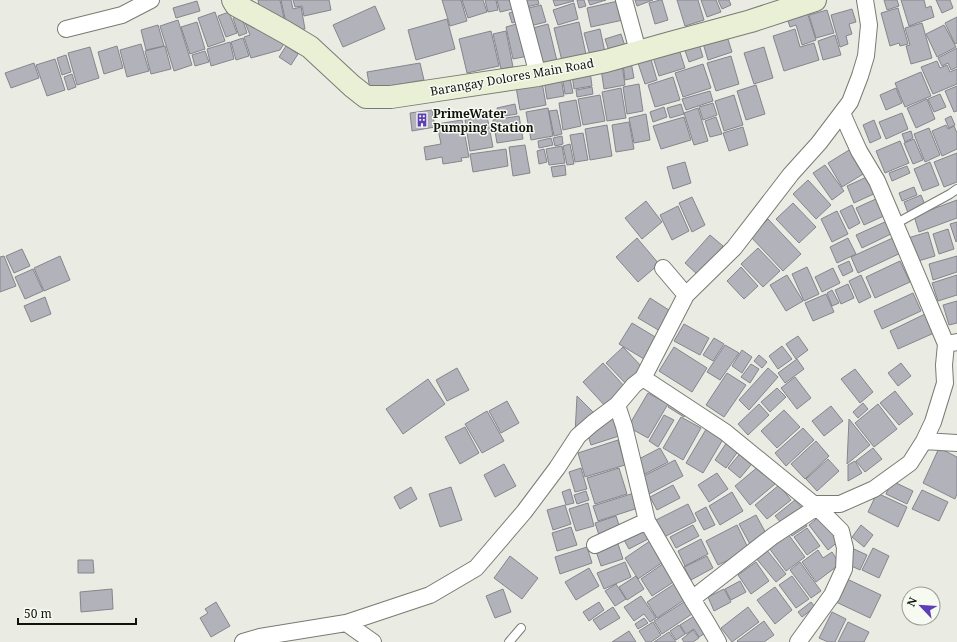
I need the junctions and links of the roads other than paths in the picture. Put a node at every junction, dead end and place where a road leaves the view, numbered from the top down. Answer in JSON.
{"nodes":[{"id":1,"x":151,"y":0,"type":"edge"},
{"id":2,"x":233,"y":0,"type":"edge"},
{"id":3,"x":518,"y":0,"type":"edge"},
{"id":4,"x":624,"y":0,"type":"edge"},
{"id":5,"x":815,"y":0,"type":"edge"},
{"id":6,"x":865,"y":0,"type":"edge"},
{"id":7,"x":66,"y":29,"type":"dead end"},
{"id":8,"x":638,"y":52,"type":"junction"},
{"id":9,"x":538,"y":76,"type":"junction"},
{"id":10,"x":842,"y":113,"type":"junction"},
{"id":11,"x":957,"y":189,"type":"edge"},
{"id":12,"x":895,"y":224,"type":"junction"},
{"id":13,"x":663,"y":268,"type":"dead end"},
{"id":14,"x":686,"y":295,"type":"junction"},
{"id":15,"x":952,"y":343,"type":"edge"},
{"id":16,"x":643,"y":378,"type":"junction"},
{"id":17,"x":617,"y":405,"type":"junction"},
{"id":18,"x":924,"y":441,"type":"junction"},
{"id":19,"x":957,"y":443,"type":"edge"},
{"id":20,"x":815,"y":506,"type":"junction"},
{"id":21,"x":647,"y":521,"type":"junction"},
{"id":22,"x":595,"y":545,"type":"dead end"},
{"id":23,"x":692,"y":599,"type":"junction"},
{"id":24,"x":346,"y":623,"type":"junction"},
{"id":25,"x":521,"y":628,"type":"dead end"},
{"id":26,"x":242,"y":642,"type":"edge"},
{"id":27,"x":373,"y":642,"type":"edge"},
{"id":28,"x":509,"y":642,"type":"edge"},
{"id":29,"x":718,"y":642,"type":"edge"},
{"id":30,"x":798,"y":642,"type":"edge"}],
"edges":[{"from":1,"to":7,"type":"street"},
{"from":2,"to":9,"type":"street","name":"Barangay Dolores Main Road"},
{"from":3,"to":9,"type":"street"},
{"from":4,"to":8,"type":"street"},
{"from":5,"to":8,"type":"street","name":"Barangay Dolores Main Road"},
{"from":6,"to":10,"type":"street"},
{"from":8,"to":9,"type":"street","name":"Barangay Dolores Main Road"},
{"from":10,"to":12,"type":"street"},
{"from":10,"to":14,"type":"street"},
{"from":11,"to":12,"type":"lane"},
{"from":12,"to":15,"type":"street"},
{"from":13,"to":14,"type":"street"},
{"from":14,"to":16,"type":"street"},
{"from":15,"to":18,"type":"street"},
{"from":16,"to":17,"type":"street"},
{"from":16,"to":20,"type":"street"},
{"from":17,"to":21,"type":"street"},
{"from":17,"to":24,"type":"street"},
{"from":18,"to":19,"type":"street"},
{"from":18,"to":20,"type":"street"},
{"from":20,"to":23,"type":"street"},
{"from":20,"to":30,"type":"street"},
{"from":21,"to":22,"type":"street"},
{"from":21,"to":23,"type":"street"},
{"from":23,"to":29,"type":"street"},
{"from":24,"to":26,"type":"street"},
{"from":24,"to":27,"type":"street"},
{"from":25,"to":28,"type":"lane"}]}
